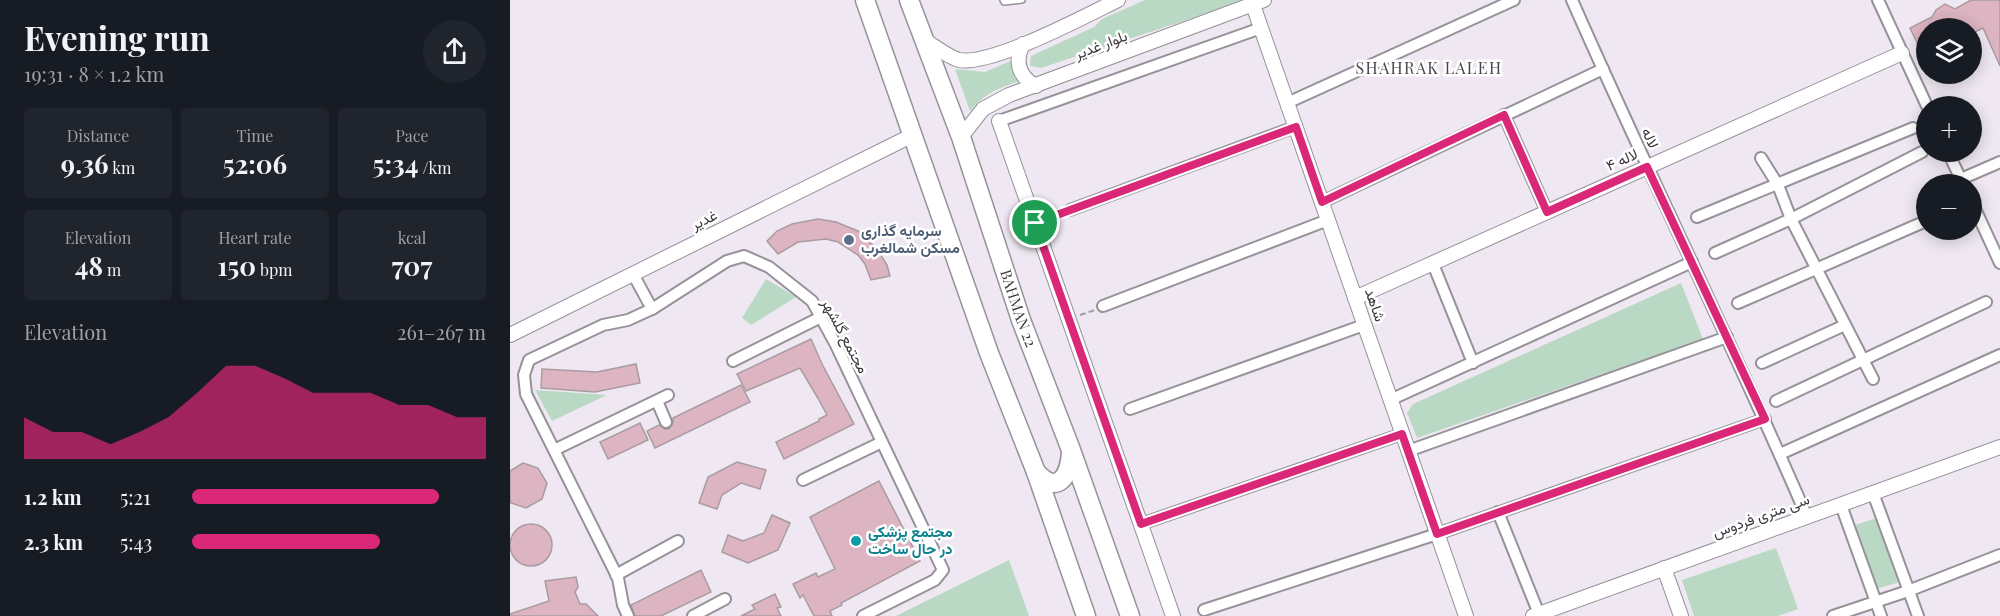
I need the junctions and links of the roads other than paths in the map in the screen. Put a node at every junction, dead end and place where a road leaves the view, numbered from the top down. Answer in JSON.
{"nodes":[{"id":1,"x":865,"y":0,"type":"edge"},
{"id":2,"x":909,"y":0,"type":"edge"},
{"id":3,"x":1003,"y":0,"type":"edge"},
{"id":4,"x":1022,"y":0,"type":"edge"},
{"id":5,"x":1118,"y":0,"type":"edge"},
{"id":6,"x":1514,"y":0,"type":"edge"},
{"id":7,"x":1572,"y":0,"type":"edge"},
{"id":8,"x":1878,"y":0,"type":"edge"},
{"id":9,"x":1258,"y":3,"type":"edge"},
{"id":10,"x":1261,"y":28,"type":"junction"},
{"id":11,"x":923,"y":39,"type":"junction"},
{"id":12,"x":1023,"y":44,"type":"junction"},
{"id":13,"x":1902,"y":53,"type":"junction"},
{"id":14,"x":1603,"y":69,"type":"junction"},
{"id":15,"x":1036,"y":86,"type":"junction"},
{"id":16,"x":1922,"y":96,"type":"edge"},
{"id":17,"x":1287,"y":103,"type":"junction"},
{"id":18,"x":1504,"y":115,"type":"junction"},
{"id":19,"x":999,"y":121,"type":"joint"},
{"id":20,"x":1296,"y":127,"type":"junction"},
{"id":21,"x":1913,"y":128,"type":"dead end"},
{"id":22,"x":913,"y":135,"type":"junction"},
{"id":23,"x":961,"y":137,"type":"junction"},
{"id":24,"x":1916,"y":155,"type":"edge"},
{"id":25,"x":1761,"y":158,"type":"dead end"},
{"id":26,"x":2000,"y":162,"type":"edge"},
{"id":27,"x":1647,"y":167,"type":"junction"},
{"id":28,"x":1977,"y":174,"type":"edge"},
{"id":29,"x":1778,"y":185,"type":"junction"},
{"id":30,"x":1322,"y":202,"type":"junction"},
{"id":31,"x":1070,"y":210,"type":"road end"},
{"id":32,"x":1547,"y":212,"type":"junction"},
{"id":33,"x":1697,"y":217,"type":"dead end"},
{"id":34,"x":1791,"y":219,"type":"junction"},
{"id":35,"x":1328,"y":220,"type":"junction"},
{"id":36,"x":1916,"y":225,"type":"edge"},
{"id":37,"x":1982,"y":225,"type":"edge"},
{"id":38,"x":1715,"y":253,"type":"dead end"},
{"id":39,"x":1692,"y":262,"type":"junction"},
{"id":40,"x":2000,"y":263,"type":"edge"},
{"id":41,"x":1432,"y":264,"type":"junction"},
{"id":42,"x":1816,"y":268,"type":"junction"},
{"id":43,"x":633,"y":274,"type":"junction"},
{"id":44,"x":1355,"y":298,"type":"junction"},
{"id":45,"x":1986,"y":302,"type":"dead end"},
{"id":46,"x":1738,"y":303,"type":"dead end"},
{"id":47,"x":1103,"y":306,"type":"road end"},
{"id":48,"x":652,"y":309,"type":"junction"},
{"id":49,"x":821,"y":317,"type":"junction"},
{"id":50,"x":1364,"y":325,"type":"junction"},
{"id":51,"x":1845,"y":325,"type":"junction"},
{"id":52,"x":510,"y":335,"type":"edge"},
{"id":53,"x":1727,"y":337,"type":"junction"},
{"id":54,"x":2000,"y":356,"type":"edge"},
{"id":55,"x":1862,"y":359,"type":"junction"},
{"id":56,"x":733,"y":361,"type":"dead end"},
{"id":57,"x":1473,"y":363,"type":"junction"},
{"id":58,"x":1762,"y":363,"type":"dead end"},
{"id":59,"x":1873,"y":379,"type":"dead end"},
{"id":60,"x":668,"y":395,"type":"dead end"},
{"id":61,"x":1390,"y":400,"type":"junction"},
{"id":62,"x":657,"y":401,"type":"junction"},
{"id":63,"x":1776,"y":401,"type":"dead end"},
{"id":64,"x":1130,"y":409,"type":"dead end"},
{"id":65,"x":1765,"y":419,"type":"junction"},
{"id":66,"x":666,"y":422,"type":"dead end"},
{"id":67,"x":1402,"y":434,"type":"junction"},
{"id":68,"x":882,"y":442,"type":"junction"},
{"id":69,"x":2000,"y":447,"type":"edge"},
{"id":70,"x":554,"y":450,"type":"junction"},
{"id":71,"x":1071,"y":450,"type":"junction"},
{"id":72,"x":1408,"y":451,"type":"junction"},
{"id":73,"x":1780,"y":454,"type":"junction"},
{"id":74,"x":1036,"y":472,"type":"junction"},
{"id":75,"x":803,"y":480,"type":"dead end"},
{"id":76,"x":1873,"y":493,"type":"junction"},
{"id":77,"x":1840,"y":505,"type":"junction"},
{"id":78,"x":1498,"y":512,"type":"junction"},
{"id":79,"x":1807,"y":517,"type":"junction"},
{"id":80,"x":1141,"y":524,"type":"junction"},
{"id":81,"x":1437,"y":534,"type":"junction"},
{"id":82,"x":678,"y":541,"type":"dead end"},
{"id":83,"x":2000,"y":555,"type":"edge"},
{"id":84,"x":1665,"y":568,"type":"junction"},
{"id":85,"x":616,"y":575,"type":"junction"},
{"id":86,"x":1908,"y":591,"type":"junction"},
{"id":87,"x":725,"y":599,"type":"dead end"},
{"id":88,"x":1876,"y":601,"type":"junction"},
{"id":89,"x":1204,"y":610,"type":"dead end"},
{"id":90,"x":1536,"y":615,"type":"edge"},
{"id":91,"x":628,"y":616,"type":"edge"},
{"id":92,"x":693,"y":616,"type":"edge"},
{"id":93,"x":863,"y":616,"type":"edge"},
{"id":94,"x":1086,"y":616,"type":"edge"},
{"id":95,"x":1130,"y":616,"type":"edge"},
{"id":96,"x":1173,"y":616,"type":"edge"},
{"id":97,"x":1466,"y":616,"type":"edge"},
{"id":98,"x":1681,"y":616,"type":"edge"},
{"id":99,"x":1833,"y":616,"type":"edge"},
{"id":100,"x":1881,"y":616,"type":"edge"},
{"id":101,"x":1918,"y":616,"type":"edge"}],
"edges":[{"from":1,"to":22,"type":"highway"},
{"from":2,"to":11,"type":"highway","name":"BAHMAN 22"},
{"from":3,"to":4,"type":"lane"},
{"from":5,"to":12,"type":"street"},
{"from":6,"to":17,"type":"street"},
{"from":7,"to":14,"type":"street","name":"لاله"},
{"from":8,"to":13,"type":"street"},
{"from":9,"to":10,"type":"street","name":"شاهد"},
{"from":9,"to":15,"type":"street","name":"بلوار غدیر"},
{"from":10,"to":17,"type":"street","name":"شاهد"},
{"from":10,"to":19,"type":"street"},
{"from":11,"to":12,"type":"street"},
{"from":11,"to":23,"type":"highway","name":"BAHMAN 22"},
{"from":12,"to":15,"type":"street"},
{"from":13,"to":16,"type":"street"},
{"from":13,"to":27,"type":"street","name":"لاله ۴"},
{"from":14,"to":18,"type":"street"},
{"from":14,"to":27,"type":"street","name":"لاله"},
{"from":15,"to":23,"type":"street","name":"بلوار غدیر"},
{"from":17,"to":20,"type":"street","name":"شاهد"},
{"from":18,"to":30,"type":"street"},
{"from":18,"to":32,"type":"street"},
{"from":19,"to":80,"type":"street"},
{"from":20,"to":30,"type":"street","name":"شاهد"},
{"from":20,"to":31,"type":"street"},
{"from":21,"to":29,"type":"street"},
{"from":22,"to":43,"type":"street","name":"غدیر"},
{"from":22,"to":74,"type":"highway"},
{"from":23,"to":71,"type":"highway","name":"BAHMAN 22"},
{"from":24,"to":34,"type":"street"},
{"from":25,"to":29,"type":"street"},
{"from":26,"to":28,"type":"street"},
{"from":27,"to":32,"type":"street","name":"لاله ۴"},
{"from":27,"to":39,"type":"street","name":"لاله"},
{"from":29,"to":33,"type":"street"},
{"from":29,"to":34,"type":"street"},
{"from":30,"to":35,"type":"street","name":"شاهد"},
{"from":32,"to":41,"type":"street","name":"لاله ۴"},
{"from":34,"to":38,"type":"street"},
{"from":34,"to":42,"type":"street"},
{"from":35,"to":44,"type":"street","name":"شاهد"},
{"from":35,"to":47,"type":"street"},
{"from":36,"to":42,"type":"street"},
{"from":37,"to":40,"type":"street"},
{"from":39,"to":53,"type":"street","name":"لاله"},
{"from":39,"to":57,"type":"street"},
{"from":41,"to":44,"type":"street","name":"لاله ۴"},
{"from":41,"to":57,"type":"street"},
{"from":42,"to":46,"type":"street"},
{"from":42,"to":51,"type":"street"},
{"from":43,"to":48,"type":"street"},
{"from":43,"to":52,"type":"street","name":"غدیر"},
{"from":44,"to":50,"type":"street","name":"شاهد"},
{"from":45,"to":55,"type":"street"},
{"from":48,"to":49,"type":"street","name":"مجتمع گلشهر"},
{"from":48,"to":70,"type":"street"},
{"from":49,"to":56,"type":"street"},
{"from":49,"to":68,"type":"street","name":"مجتمع گلشهر"},
{"from":50,"to":61,"type":"street","name":"شاهد"},
{"from":50,"to":64,"type":"street"},
{"from":51,"to":55,"type":"street"},
{"from":51,"to":58,"type":"street"},
{"from":53,"to":65,"type":"street","name":"لاله"},
{"from":53,"to":72,"type":"street"},
{"from":54,"to":73,"type":"street"},
{"from":55,"to":59,"type":"street"},
{"from":55,"to":63,"type":"street"},
{"from":57,"to":61,"type":"street"},
{"from":60,"to":62,"type":"street"},
{"from":61,"to":67,"type":"street","name":"شاهد"},
{"from":62,"to":66,"type":"street"},
{"from":62,"to":70,"type":"street"},
{"from":65,"to":73,"type":"street","name":"لاله"},
{"from":65,"to":78,"type":"street"},
{"from":67,"to":72,"type":"street","name":"شاهد"},
{"from":67,"to":80,"type":"street"},
{"from":68,"to":75,"type":"street"},
{"from":68,"to":93,"type":"street","name":"مجتمع گلشهر"},
{"from":69,"to":76,"type":"street","name":"سی متری فردوس"},
{"from":70,"to":85,"type":"street"},
{"from":71,"to":74,"type":"highway"},
{"from":71,"to":95,"type":"highway","name":"BAHMAN 22"},
{"from":72,"to":81,"type":"street","name":"شاهد"},
{"from":73,"to":79,"type":"street","name":"لاله"},
{"from":74,"to":94,"type":"highway"},
{"from":76,"to":77,"type":"street","name":"سی متری فردوس"},
{"from":76,"to":86,"type":"street"},
{"from":77,"to":79,"type":"street","name":"سی متری فردوس"},
{"from":77,"to":88,"type":"street"},
{"from":78,"to":81,"type":"street"},
{"from":78,"to":90,"type":"street"},
{"from":79,"to":84,"type":"street","name":"سی متری فردوس"},
{"from":80,"to":96,"type":"street"},
{"from":81,"to":89,"type":"street"},
{"from":81,"to":97,"type":"street","name":"شاهد"},
{"from":82,"to":85,"type":"street"},
{"from":83,"to":86,"type":"street"},
{"from":84,"to":90,"type":"street","name":"سی متری فردوس"},
{"from":84,"to":98,"type":"street"},
{"from":85,"to":91,"type":"street"},
{"from":86,"to":88,"type":"street"},
{"from":86,"to":101,"type":"street"},
{"from":87,"to":92,"type":"street"},
{"from":88,"to":99,"type":"street"},
{"from":88,"to":100,"type":"street"}]}
